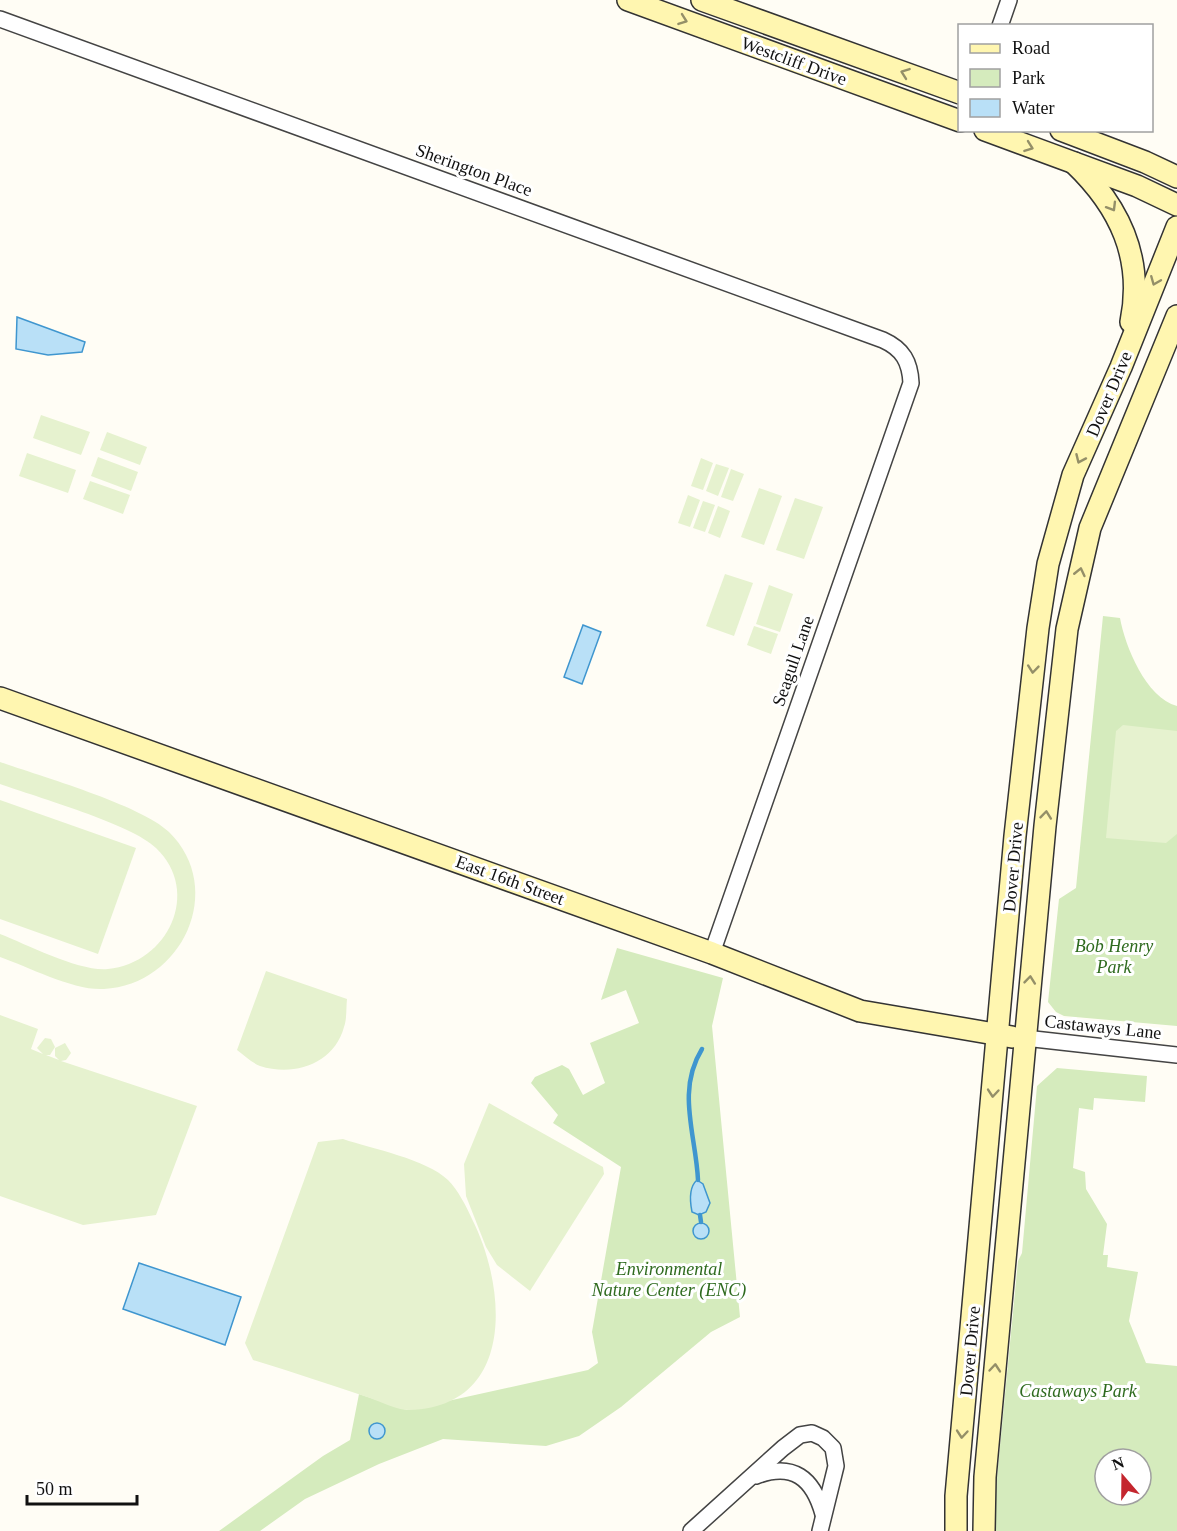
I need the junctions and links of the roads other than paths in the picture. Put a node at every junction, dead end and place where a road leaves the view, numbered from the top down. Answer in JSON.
{"nodes":[{"id":1,"x":628,"y":0,"type":"edge"},
{"id":2,"x":702,"y":0,"type":"edge"},
{"id":3,"x":1009,"y":0,"type":"edge"},
{"id":4,"x":0,"y":19,"type":"edge"},
{"id":5,"x":1001,"y":24,"type":"edge"},
{"id":6,"x":958,"y":92,"type":"edge"},
{"id":7,"x":958,"y":120,"type":"edge"},
{"id":8,"x":990,"y":132,"type":"edge"},
{"id":9,"x":1066,"y":132,"type":"edge"},
{"id":10,"x":1074,"y":163,"type":"junction"},
{"id":11,"x":1177,"y":177,"type":"edge"},
{"id":12,"x":1177,"y":206,"type":"edge"},
{"id":13,"x":1177,"y":227,"type":"edge"},
{"id":14,"x":1177,"y":316,"type":"edge"},
{"id":15,"x":1121,"y":367,"type":"junction"},
{"id":16,"x":911,"y":383,"type":"joint"},
{"id":17,"x":1038,"y":628,"type":"junction"},
{"id":18,"x":1067,"y":629,"type":"junction"},
{"id":19,"x":0,"y":698,"type":"edge"},
{"id":20,"x":712,"y":953,"type":"junction"},
{"id":21,"x":999,"y":1035,"type":"junction"},
{"id":22,"x":1025,"y":1038,"type":"junction"},
{"id":23,"x":1177,"y":1055,"type":"edge"},
{"id":24,"x":750,"y":1478,"type":"junction"},
{"id":25,"x":824,"y":1516,"type":"junction"},
{"id":26,"x":691,"y":1531,"type":"edge"},
{"id":27,"x":820,"y":1531,"type":"edge"},
{"id":28,"x":956,"y":1531,"type":"edge"},
{"id":29,"x":984,"y":1531,"type":"edge"}],
"edges":[{"from":1,"to":7,"type":"street","name":"Westcliff Drive","one_way":true},
{"from":6,"to":2,"type":"street","name":"Westcliff Drive","one_way":true},
{"from":3,"to":5,"type":"street"},
{"from":4,"to":16,"type":"street","name":"Sherington Place"},
{"from":8,"to":10,"type":"street","one_way":true},
{"from":9,"to":11,"type":"street"},
{"from":10,"to":12,"type":"street"},
{"from":10,"to":15,"type":"street","one_way":true},
{"from":13,"to":15,"type":"street","name":"Dover Drive","one_way":true},
{"from":18,"to":14,"type":"street","name":"Dover Drive","one_way":true},
{"from":15,"to":17,"type":"street","name":"Dover Drive","one_way":true},
{"from":16,"to":20,"type":"street","name":"Seagull Lane"},
{"from":17,"to":18,"type":"street"},
{"from":17,"to":21,"type":"street","name":"Dover Drive","one_way":true},
{"from":22,"to":18,"type":"street","name":"Dover Drive","one_way":true},
{"from":19,"to":20,"type":"street","name":"East 16th Street"},
{"from":20,"to":21,"type":"street","name":"East 16th Street"},
{"from":21,"to":22,"type":"street","name":"East 16th Street"},
{"from":21,"to":28,"type":"street","name":"Dover Drive","one_way":true},
{"from":22,"to":23,"type":"street","name":"Castaways Lane"},
{"from":29,"to":22,"type":"street","name":"Dover Drive","one_way":true},
{"from":24,"to":25,"type":"street"},
{"from":24,"to":25,"type":"street"},
{"from":24,"to":26,"type":"street"},
{"from":25,"to":27,"type":"street"}]}
